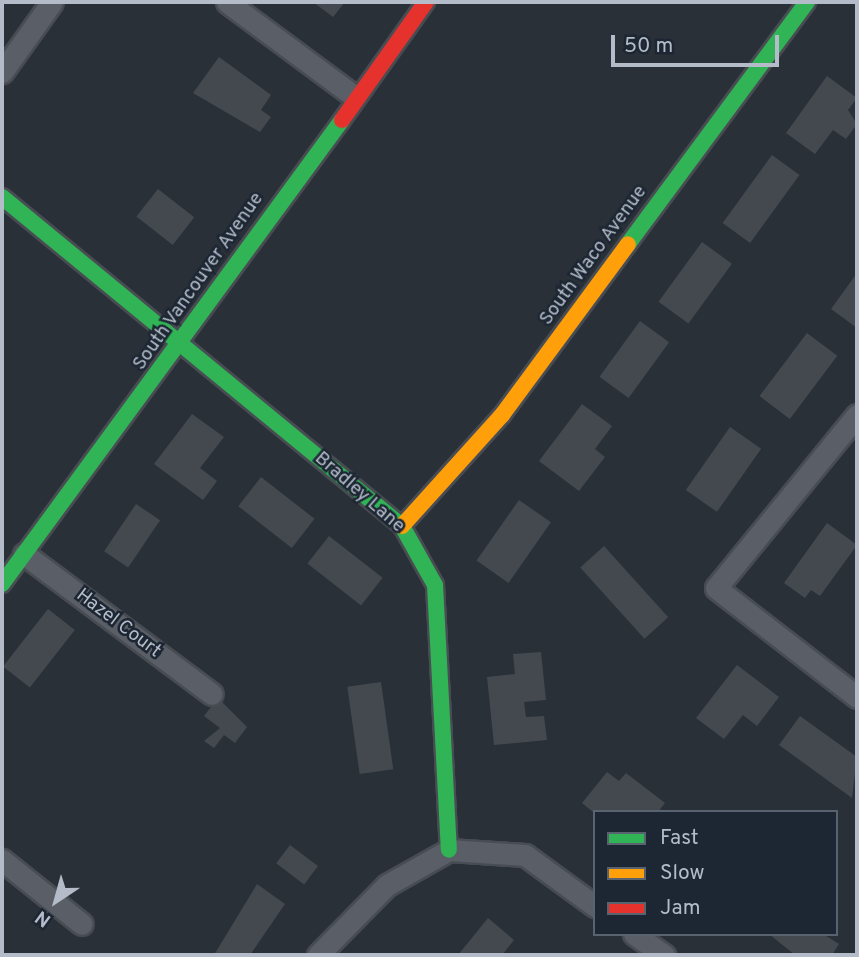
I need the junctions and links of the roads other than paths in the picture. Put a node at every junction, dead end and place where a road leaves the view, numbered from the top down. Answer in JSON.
{"nodes":[{"id":1,"x":52,"y":2,"type":"edge"},
{"id":2,"x":227,"y":2,"type":"edge"},
{"id":3,"x":426,"y":2,"type":"edge"},
{"id":4,"x":807,"y":2,"type":"edge"},
{"id":5,"x":2,"y":72,"type":"edge"},
{"id":6,"x":354,"y":96,"type":"junction"},
{"id":7,"x":2,"y":197,"type":"edge"},
{"id":8,"x":182,"y":345,"type":"junction"},
{"id":9,"x":857,"y":415,"type":"edge"},
{"id":10,"x":402,"y":526,"type":"junction"},
{"id":11,"x":24,"y":554,"type":"junction"},
{"id":12,"x":2,"y":584,"type":"edge"},
{"id":13,"x":212,"y":694,"type":"dead end"},
{"id":14,"x":857,"y":697,"type":"edge"},
{"id":15,"x":449,"y":850,"type":"junction"},
{"id":16,"x":2,"y":860,"type":"edge"},
{"id":17,"x":593,"y":905,"type":"edge"},
{"id":18,"x":82,"y":924,"type":"dead end"},
{"id":19,"x":637,"y":936,"type":"edge"},
{"id":20,"x":318,"y":955,"type":"edge"},
{"id":21,"x":664,"y":955,"type":"edge"}],
"edges":[{"from":1,"to":5,"type":"street"},
{"from":2,"to":6,"type":"street"},
{"from":3,"to":6,"type":"street","name":"South Vancouver Avenue"},
{"from":4,"to":10,"type":"street","name":"South Waco Avenue"},
{"from":6,"to":8,"type":"street","name":"South Vancouver Avenue"},
{"from":7,"to":8,"type":"street","name":"Bradley Lane"},
{"from":8,"to":10,"type":"street","name":"Bradley Lane"},
{"from":8,"to":11,"type":"street","name":"South Vancouver Avenue"},
{"from":9,"to":14,"type":"street"},
{"from":10,"to":15,"type":"street","name":"Bradley Lane"},
{"from":11,"to":12,"type":"street","name":"South Vancouver Avenue"},
{"from":11,"to":13,"type":"street","name":"Hazel Court"},
{"from":15,"to":17,"type":"street"},
{"from":15,"to":20,"type":"street"},
{"from":16,"to":18,"type":"street"},
{"from":19,"to":21,"type":"street"}]}
